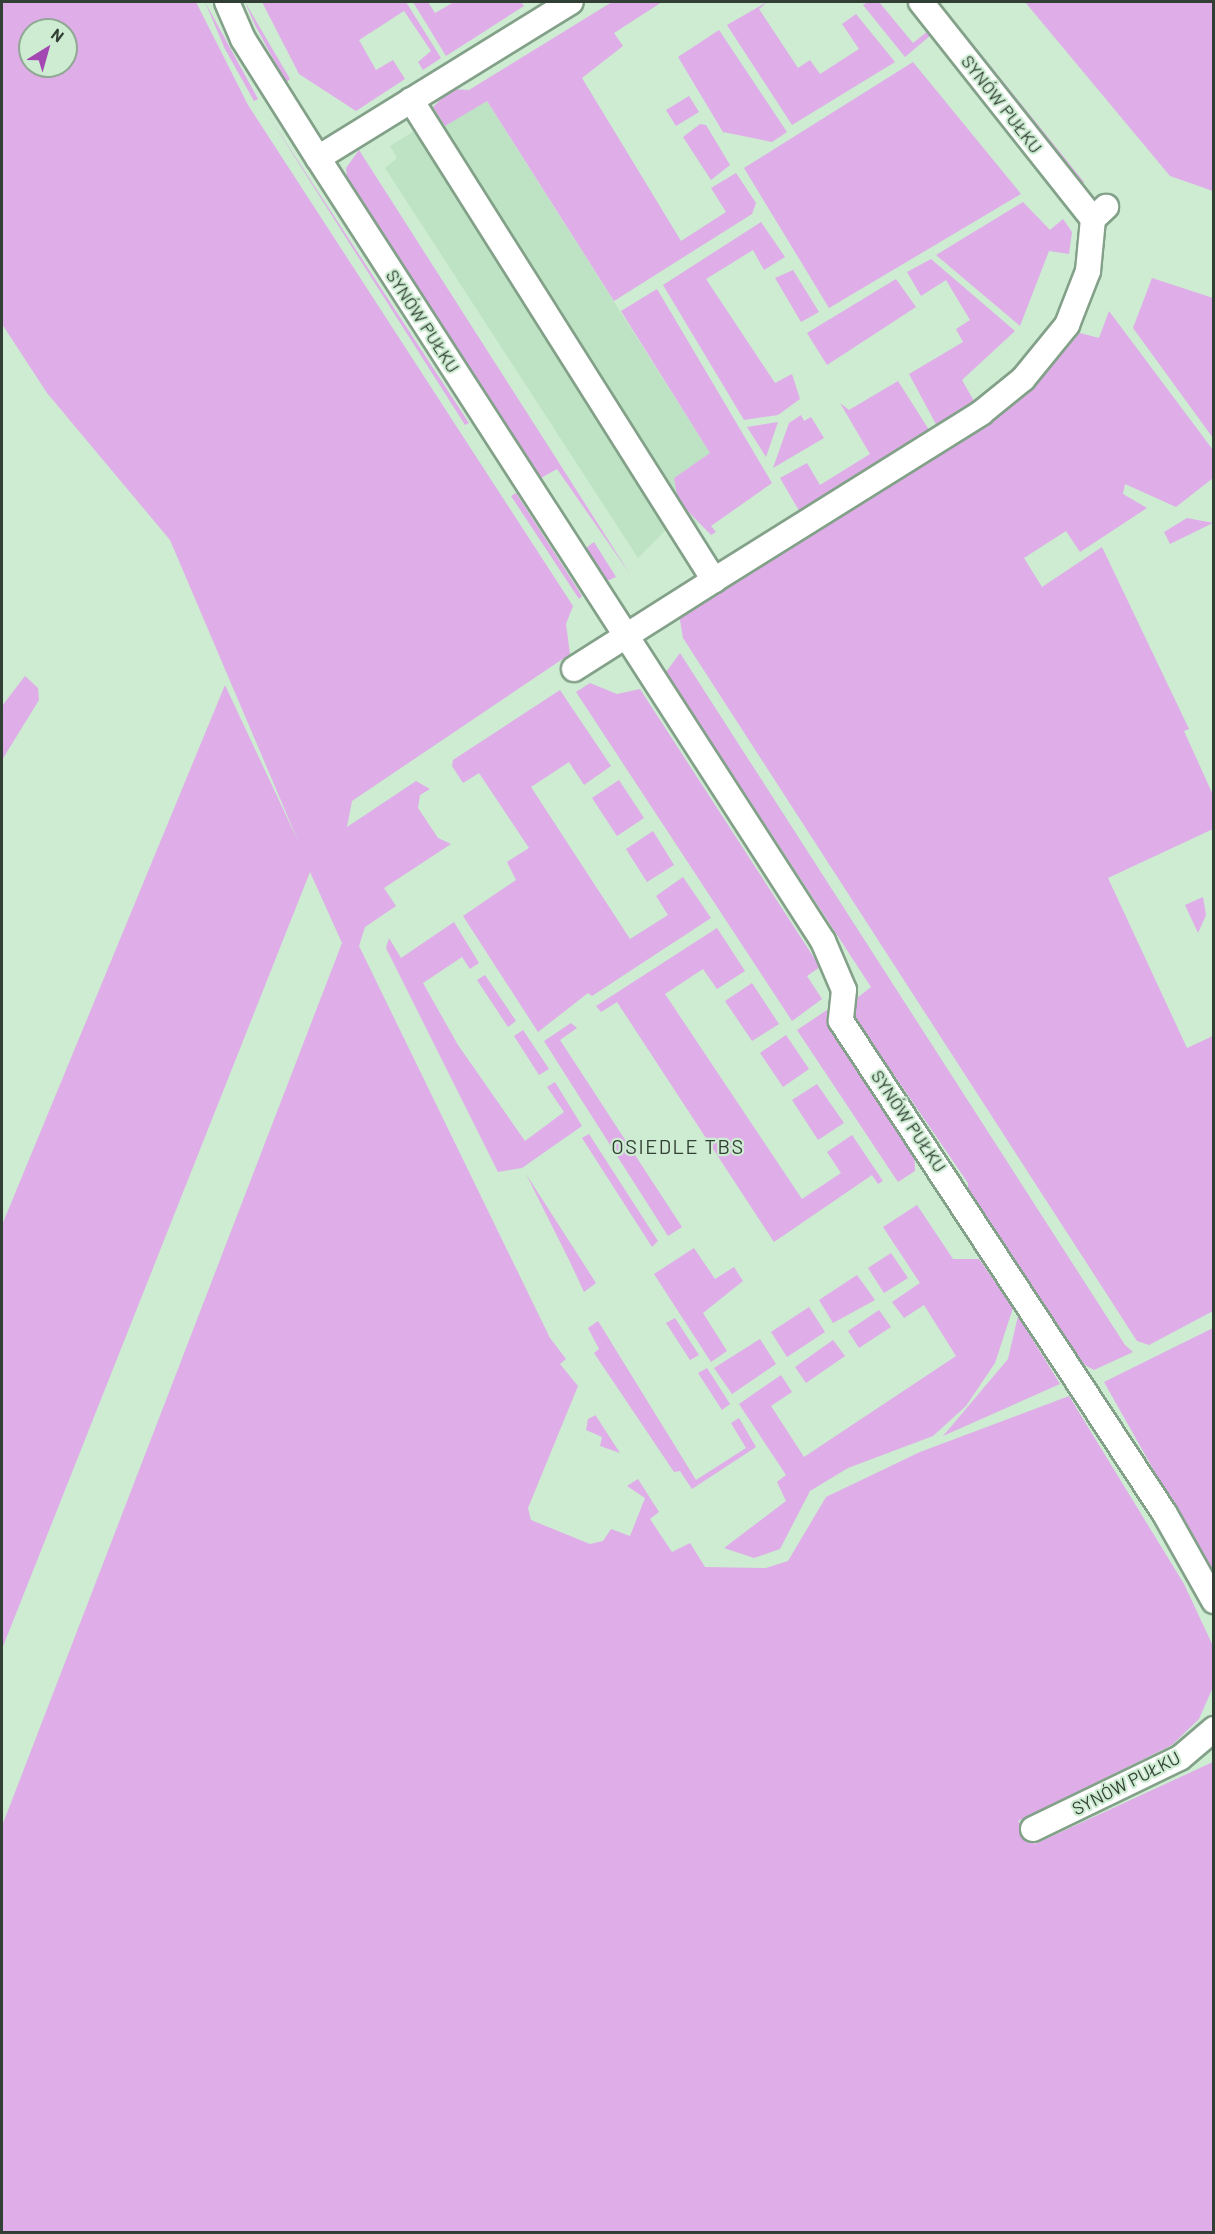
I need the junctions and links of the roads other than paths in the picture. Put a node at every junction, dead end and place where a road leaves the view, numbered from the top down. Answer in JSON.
{"nodes":[{"id":1,"x":227,"y":2,"type":"edge"},
{"id":2,"x":571,"y":2,"type":"edge"},
{"id":3,"x":921,"y":2,"type":"edge"},
{"id":4,"x":411,"y":100,"type":"junction"},
{"id":5,"x":318,"y":158,"type":"junction"},
{"id":6,"x":714,"y":580,"type":"junction"},
{"id":7,"x":627,"y":636,"type":"junction"},
{"id":8,"x":574,"y":669,"type":"dead end"},
{"id":9,"x":1214,"y":1601,"type":"edge"},
{"id":10,"x":1214,"y":1729,"type":"edge"},
{"id":11,"x":1033,"y":1829,"type":"dead end"}],
"edges":[{"from":1,"to":5,"type":"street","name":"SYNÓW PUŁKU"},
{"from":2,"to":4,"type":"street"},
{"from":3,"to":6,"type":"street","name":"SYNÓW PUŁKU"},
{"from":4,"to":5,"type":"street"},
{"from":4,"to":6,"type":"street"},
{"from":5,"to":7,"type":"street","name":"SYNÓW PUŁKU"},
{"from":6,"to":7,"type":"street"},
{"from":7,"to":8,"type":"street"},
{"from":7,"to":9,"type":"street","name":"SYNÓW PUŁKU"},
{"from":10,"to":11,"type":"street","name":"SYNÓW PUŁKU"}]}
